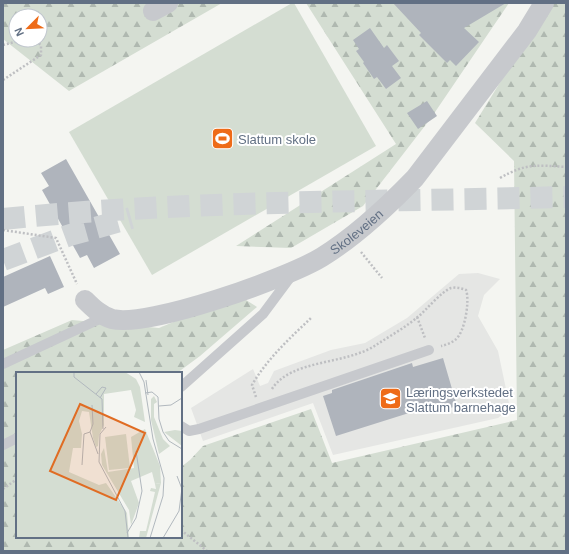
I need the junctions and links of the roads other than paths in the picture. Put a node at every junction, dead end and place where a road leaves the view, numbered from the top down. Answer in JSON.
{"nodes":[{"id":1,"x":544,"y":3,"type":"edge"},
{"id":2,"x":294,"y":272,"type":"junction"},
{"id":3,"x":85,"y":300,"type":"road end"},
{"id":4,"x":106,"y":316,"type":"junction"},
{"id":5,"x":429,"y":350,"type":"road end"},
{"id":6,"x":3,"y":364,"type":"edge"},
{"id":7,"x":182,"y":386,"type":"edge"},
{"id":8,"x":182,"y":427,"type":"edge"},
{"id":9,"x":16,"y":438,"type":"edge"},
{"id":10,"x":3,"y":445,"type":"edge"}],
"edges":[{"from":1,"to":2,"type":"street","name":"Skoleveien"},
{"from":2,"to":4,"type":"street","name":"Skoleveien"},
{"from":2,"to":7,"type":"lane"},
{"from":3,"to":4,"type":"street","name":"Skoleveien"},
{"from":4,"to":6,"type":"lane"},
{"from":5,"to":8,"type":"lane"},
{"from":9,"to":10,"type":"lane"}]}
